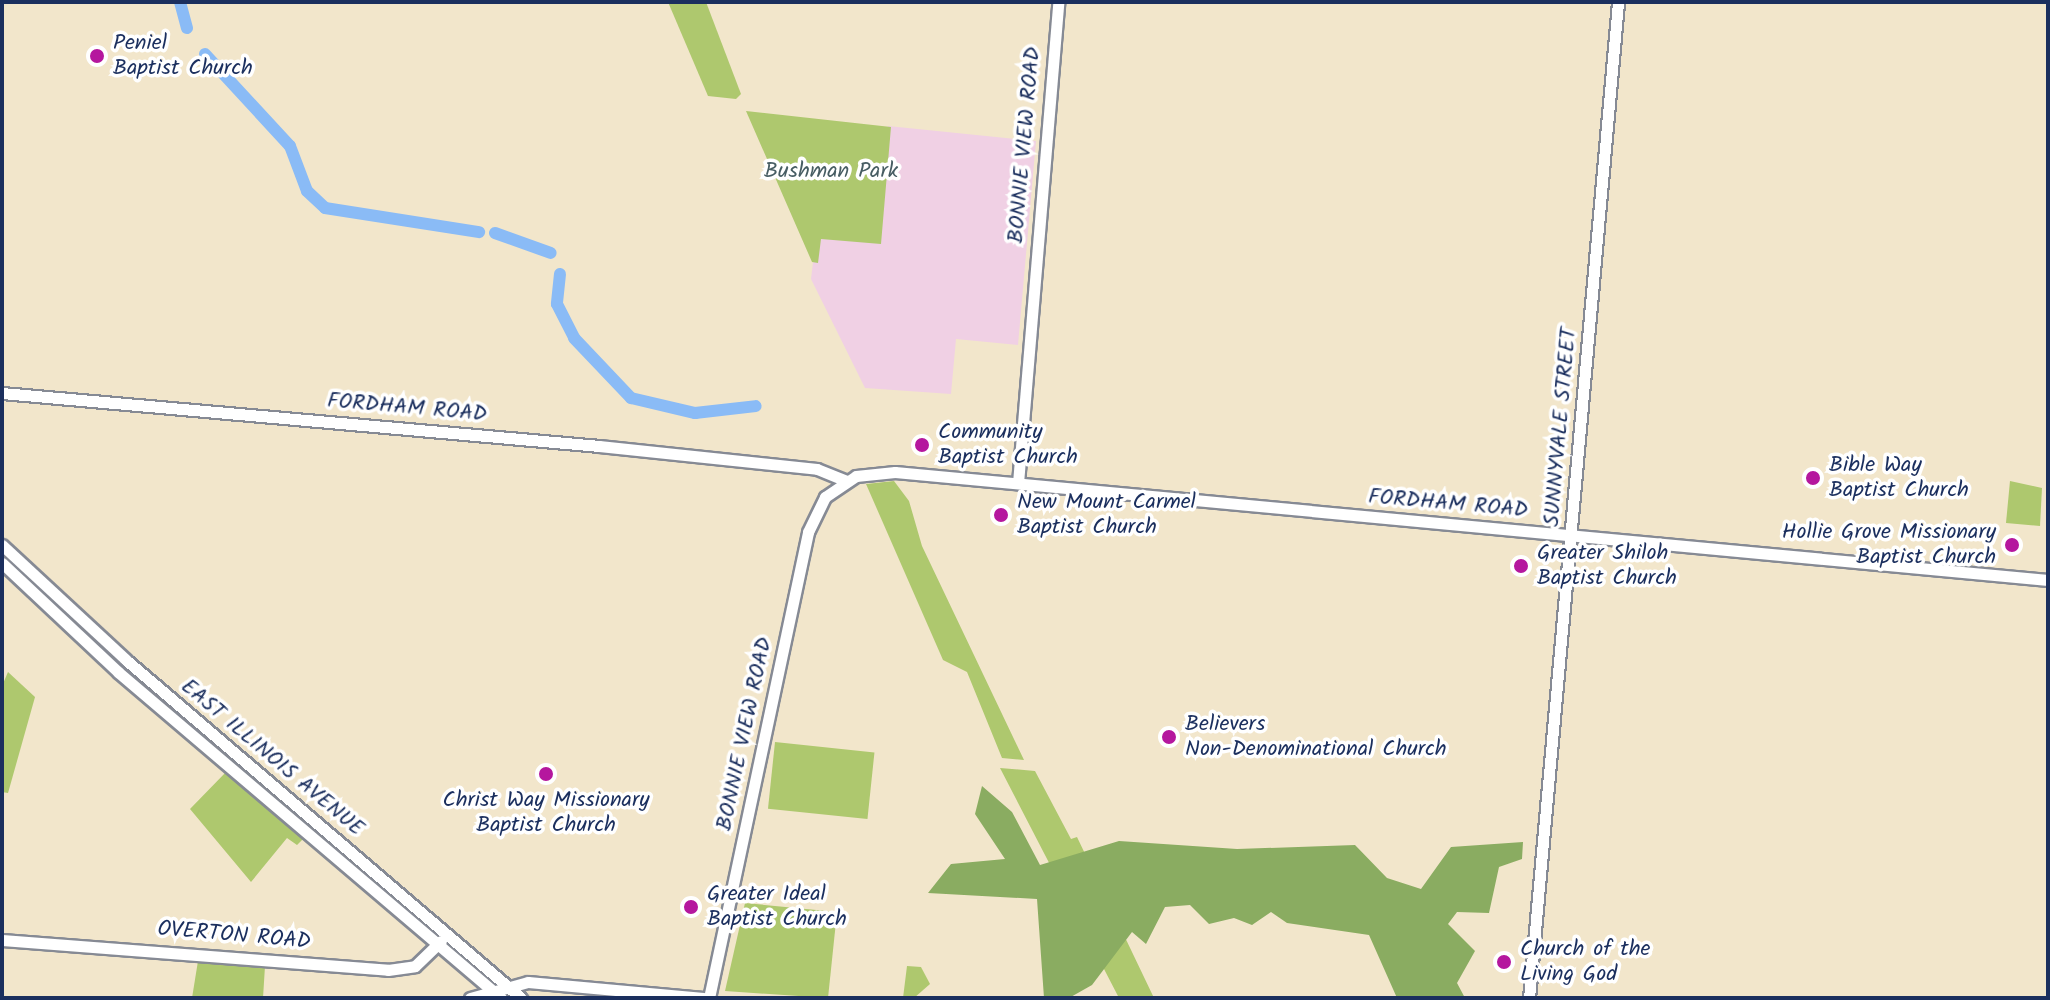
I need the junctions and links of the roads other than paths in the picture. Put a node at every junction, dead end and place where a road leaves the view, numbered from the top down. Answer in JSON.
{"nodes":[{"id":1,"x":1058,"y":2,"type":"edge"},
{"id":2,"x":1618,"y":2,"type":"edge"},
{"id":3,"x":2,"y":393,"type":"edge"},
{"id":4,"x":1020,"y":453,"type":"junction"},
{"id":5,"x":998,"y":481,"type":"junction"},
{"id":6,"x":841,"y":483,"type":"junction"},
{"id":7,"x":1018,"y":483,"type":"junction"},
{"id":8,"x":1572,"y":534,"type":"junction"},
{"id":9,"x":2,"y":545,"type":"edge"},
{"id":10,"x":2,"y":563,"type":"edge"},
{"id":11,"x":2048,"y":580,"type":"edge"},
{"id":12,"x":449,"y":933,"type":"junction"},
{"id":13,"x":2,"y":940,"type":"edge"},
{"id":14,"x":438,"y":944,"type":"junction"},
{"id":15,"x":471,"y":972,"type":"junction"},
{"id":16,"x":509,"y":987,"type":"junction"},
{"id":17,"x":496,"y":995,"type":"edge"},
{"id":18,"x":469,"y":998,"type":"edge"},
{"id":19,"x":521,"y":998,"type":"edge"},
{"id":20,"x":706,"y":998,"type":"edge"},
{"id":21,"x":1529,"y":998,"type":"edge"}],
"edges":[{"from":1,"to":4,"type":"street","name":"BONNIE VIEW ROAD"},
{"from":2,"to":8,"type":"street","name":"SUNNYVALE STREET"},
{"from":3,"to":6,"type":"street","name":"FORDHAM ROAD"},
{"from":4,"to":5,"type":"street"},
{"from":4,"to":7,"type":"street","name":"BONNIE VIEW ROAD"},
{"from":5,"to":6,"type":"street","name":"FORDHAM ROAD"},
{"from":5,"to":7,"type":"street","name":"FORDHAM ROAD"},
{"from":6,"to":20,"type":"street","name":"BONNIE VIEW ROAD"},
{"from":7,"to":8,"type":"street","name":"FORDHAM ROAD"},
{"from":8,"to":11,"type":"street","name":"FORDHAM ROAD"},
{"from":8,"to":21,"type":"street","name":"SUNNYVALE STREET"},
{"from":9,"to":12,"type":"street","name":"EAST ILLINOIS AVENUE"},
{"from":10,"to":14,"type":"street","name":"EAST ILLINOIS AVENUE"},
{"from":12,"to":14,"type":"street","name":"OVERTON ROAD"},
{"from":12,"to":16,"type":"street","name":"EAST ILLINOIS AVENUE"},
{"from":13,"to":14,"type":"street","name":"OVERTON ROAD"},
{"from":14,"to":15,"type":"street","name":"EAST ILLINOIS AVENUE"},
{"from":15,"to":17,"type":"street","name":"EAST ILLINOIS AVENUE"},
{"from":15,"to":18,"type":"street"},
{"from":16,"to":17,"type":"street"},
{"from":16,"to":19,"type":"street","name":"EAST ILLINOIS AVENUE"},
{"from":16,"to":20,"type":"street"},
{"from":17,"to":18,"type":"street"}]}
